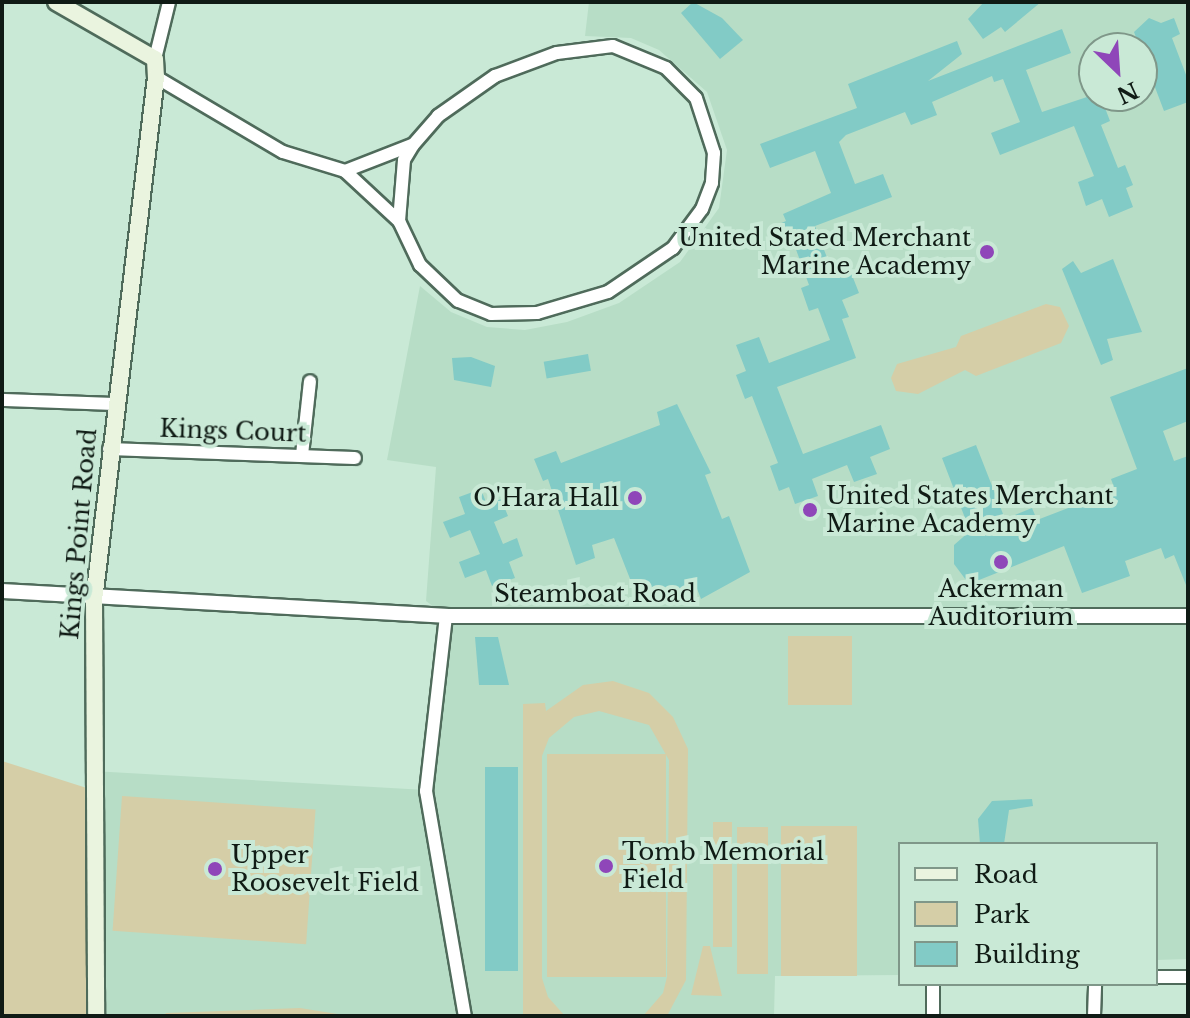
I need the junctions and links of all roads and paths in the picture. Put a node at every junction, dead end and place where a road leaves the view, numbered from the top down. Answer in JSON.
{"nodes":[{"id":1,"x":56,"y":2,"type":"edge"},
{"id":2,"x":169,"y":2,"type":"edge"},
{"id":3,"x":155,"y":59,"type":"junction"},
{"id":4,"x":156,"y":77,"type":"junction"},
{"id":5,"x":413,"y":145,"type":"junction"},
{"id":6,"x":345,"y":171,"type":"junction"},
{"id":7,"x":399,"y":221,"type":"junction"},
{"id":8,"x":310,"y":381,"type":"dead end"},
{"id":9,"x":2,"y":400,"type":"edge"},
{"id":10,"x":115,"y":404,"type":"junction"},
{"id":11,"x":109,"y":449,"type":"junction"},
{"id":12,"x":302,"y":455,"type":"junction"},
{"id":13,"x":355,"y":458,"type":"dead end"},
{"id":14,"x":2,"y":591,"type":"edge"},
{"id":15,"x":94,"y":600,"type":"junction"},
{"id":16,"x":446,"y":616,"type":"junction"},
{"id":17,"x":1188,"y":616,"type":"edge"},
{"id":18,"x":1158,"y":977,"type":"edge"},
{"id":19,"x":1188,"y":977,"type":"edge"},
{"id":20,"x":933,"y":986,"type":"edge"},
{"id":21,"x":1095,"y":986,"type":"edge"},
{"id":22,"x":96,"y":1016,"type":"edge"},
{"id":23,"x":465,"y":1016,"type":"edge"},
{"id":24,"x":933,"y":1016,"type":"edge"},
{"id":25,"x":1094,"y":1016,"type":"edge"}],
"edges":[{"from":1,"to":3,"type":"main road"},
{"from":2,"to":3,"type":"street"},
{"from":3,"to":4,"type":"main road","name":"Kings Point Road"},
{"from":4,"to":6,"type":"street"},
{"from":4,"to":10,"type":"main road","name":"Kings Point Road"},
{"from":5,"to":6,"type":"street"},
{"from":5,"to":7,"type":"street"},
{"from":5,"to":7,"type":"street"},
{"from":6,"to":7,"type":"street"},
{"from":8,"to":12,"type":"street"},
{"from":9,"to":10,"type":"street"},
{"from":10,"to":11,"type":"main road","name":"Kings Point Road"},
{"from":11,"to":12,"type":"street","name":"Kings Court"},
{"from":11,"to":15,"type":"main road","name":"Kings Point Road"},
{"from":12,"to":13,"type":"street","name":"Kings Court"},
{"from":14,"to":15,"type":"street","name":"Steamboat Road"},
{"from":15,"to":16,"type":"street","name":"Steamboat Road"},
{"from":15,"to":22,"type":"main road","name":"Kings Point Road"},
{"from":16,"to":17,"type":"street","name":"Steamboat Road"},
{"from":16,"to":23,"type":"street"},
{"from":18,"to":19,"type":"street"},
{"from":20,"to":24,"type":"street"},
{"from":21,"to":25,"type":"street"}]}
